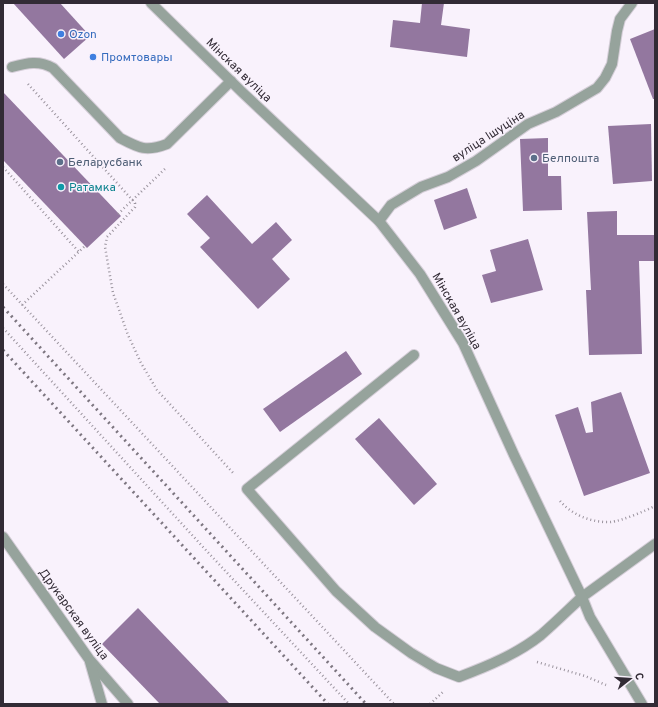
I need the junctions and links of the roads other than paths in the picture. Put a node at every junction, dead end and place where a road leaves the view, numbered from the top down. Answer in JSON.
{"nodes":[{"id":1,"x":151,"y":3,"type":"edge"},
{"id":2,"x":632,"y":3,"type":"edge"},
{"id":3,"x":12,"y":67,"type":"road end"},
{"id":4,"x":231,"y":81,"type":"junction"},
{"id":5,"x":379,"y":221,"type":"junction"},
{"id":6,"x":414,"y":355,"type":"dead end"},
{"id":7,"x":3,"y":537,"type":"edge"},
{"id":8,"x":655,"y":544,"type":"edge"},
{"id":9,"x":582,"y":598,"type":"junction"},
{"id":10,"x":89,"y":659,"type":"junction"},
{"id":11,"x":102,"y":704,"type":"edge"},
{"id":12,"x":128,"y":704,"type":"edge"},
{"id":13,"x":642,"y":704,"type":"edge"}],
"edges":[{"from":1,"to":4,"type":"street","name":"Мінская вуліца"},
{"from":2,"to":5,"type":"street","name":"вуліца Ішуціна"},
{"from":3,"to":4,"type":"street"},
{"from":4,"to":5,"type":"street","name":"Мінская вуліца"},
{"from":5,"to":9,"type":"street","name":"Мінская вуліца"},
{"from":6,"to":9,"type":"street"},
{"from":7,"to":10,"type":"street","name":"Друкарская вуліца"},
{"from":8,"to":9,"type":"street"},
{"from":9,"to":13,"type":"street","name":"Мінская вуліца"},
{"from":10,"to":11,"type":"street"},
{"from":10,"to":12,"type":"street","name":"Друкарская вуліца"}]}
